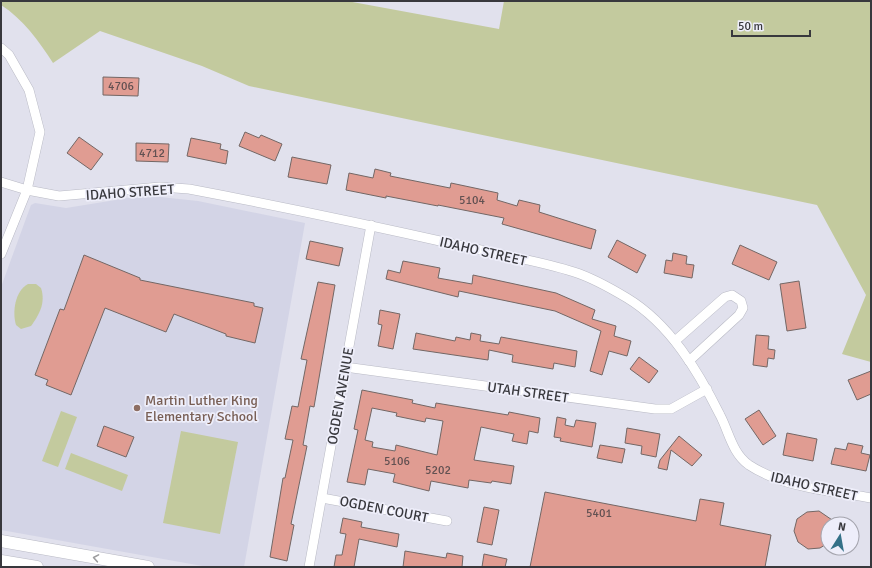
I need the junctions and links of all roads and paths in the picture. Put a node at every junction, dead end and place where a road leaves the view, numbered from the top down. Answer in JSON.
{"nodes":[{"id":1,"x":1,"y":48,"type":"edge"},
{"id":2,"x":1,"y":182,"type":"edge"},
{"id":3,"x":27,"y":190,"type":"junction"},
{"id":4,"x":371,"y":225,"type":"junction"},
{"id":5,"x":1,"y":254,"type":"edge"},
{"id":6,"x":675,"y":341,"type":"junction"},
{"id":7,"x":689,"y":361,"type":"junction"},
{"id":8,"x":345,"y":367,"type":"junction"},
{"id":9,"x":707,"y":389,"type":"junction"},
{"id":10,"x":322,"y":498,"type":"junction"},
{"id":11,"x":871,"y":498,"type":"edge"},
{"id":12,"x":446,"y":521,"type":"dead end"},
{"id":13,"x":1,"y":541,"type":"edge"},
{"id":14,"x":1,"y":561,"type":"edge"},
{"id":15,"x":37,"y":567,"type":"edge"},
{"id":16,"x":148,"y":567,"type":"edge"},
{"id":17,"x":309,"y":567,"type":"edge"}],
"edges":[{"from":1,"to":3,"type":"street"},
{"from":2,"to":3,"type":"street","name":"IDAHO STREET"},
{"from":3,"to":4,"type":"street","name":"IDAHO STREET"},
{"from":3,"to":5,"type":"street"},
{"from":4,"to":6,"type":"street","name":"IDAHO STREET"},
{"from":4,"to":8,"type":"street","name":"OGDEN AVENUE"},
{"from":6,"to":7,"type":"street","name":"IDAHO STREET"},
{"from":6,"to":7,"type":"street"},
{"from":7,"to":9,"type":"street","name":"IDAHO STREET"},
{"from":8,"to":9,"type":"street","name":"UTAH STREET"},
{"from":8,"to":10,"type":"street","name":"OGDEN AVENUE"},
{"from":9,"to":11,"type":"street","name":"IDAHO STREET"},
{"from":10,"to":12,"type":"street","name":"OGDEN COURT"},
{"from":10,"to":17,"type":"street","name":"OGDEN AVENUE"},
{"from":16,"to":13,"type":"main road","one_way":true},
{"from":14,"to":15,"type":"main road"}]}
